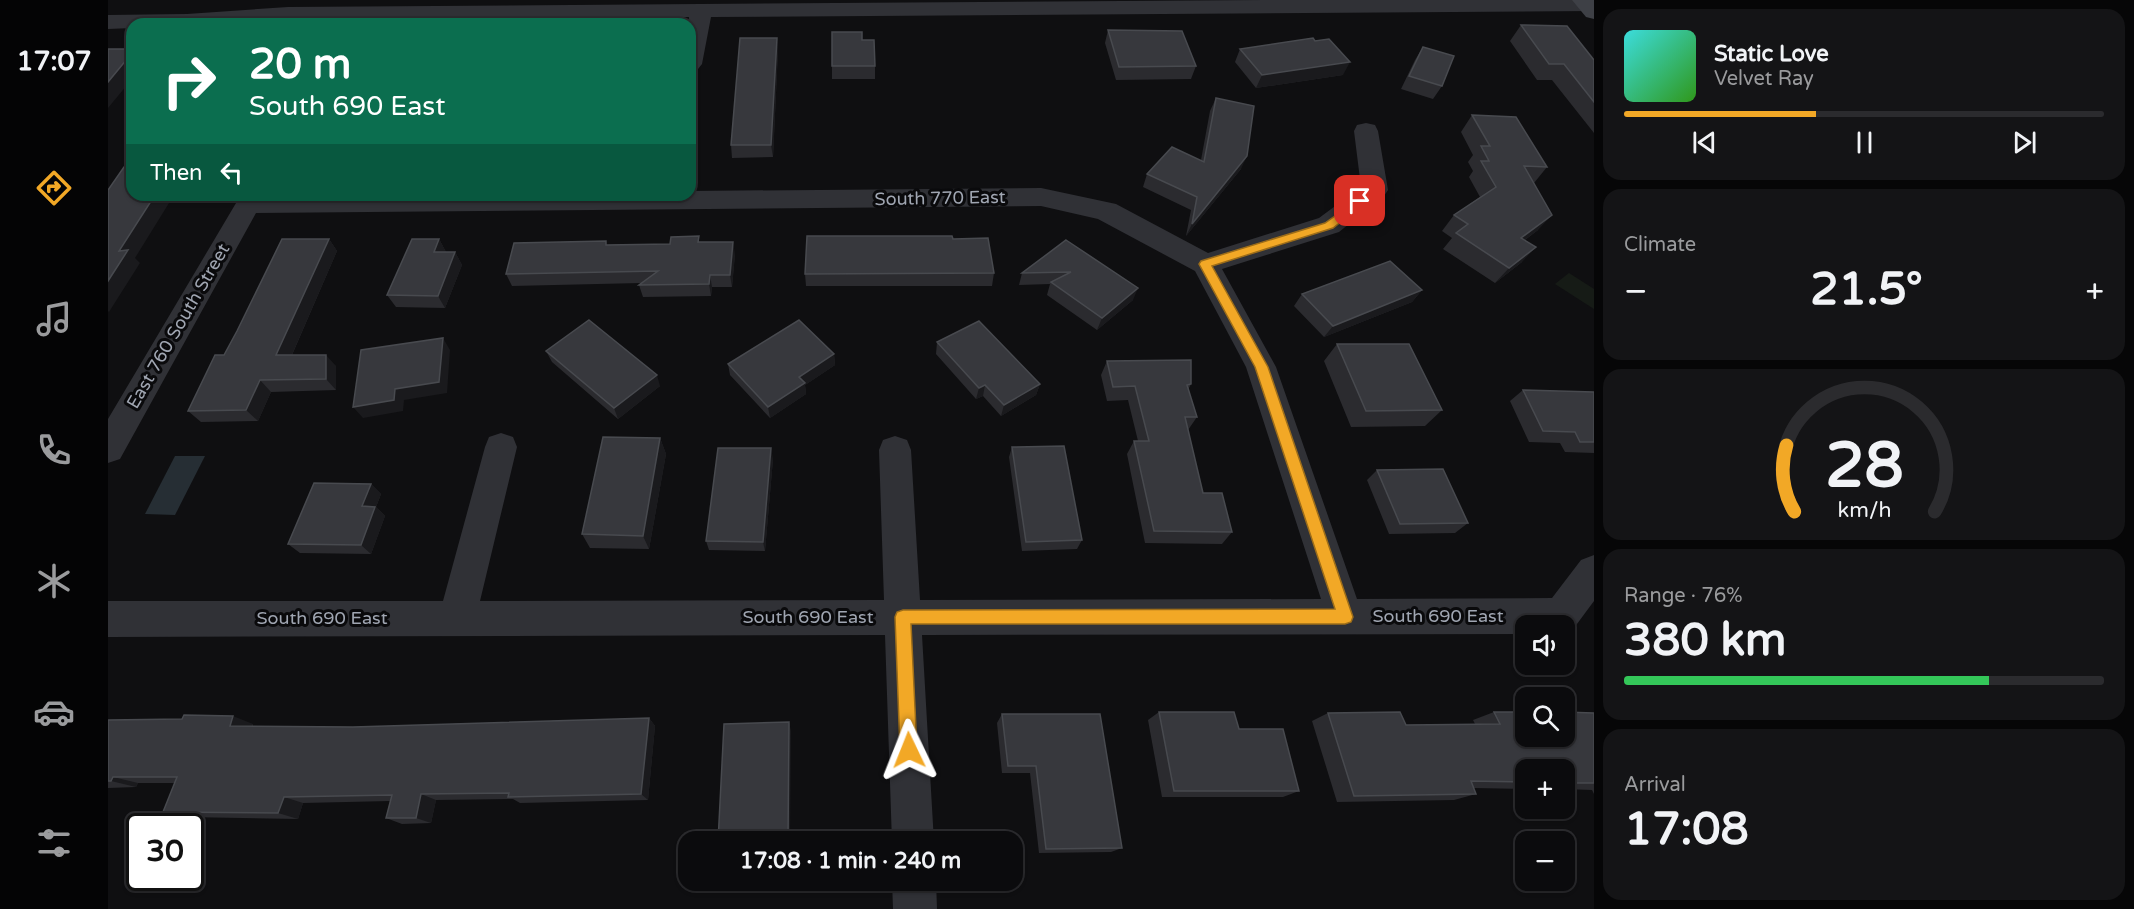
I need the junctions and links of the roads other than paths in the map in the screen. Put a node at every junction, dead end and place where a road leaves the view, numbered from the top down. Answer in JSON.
{"nodes":[{"id":1,"x":1336,"y":4,"type":"edge"},
{"id":2,"x":980,"y":5,"type":"edge"},
{"id":3,"x":1590,"y":5,"type":"edge"},
{"id":4,"x":292,"y":7,"type":"edge"},
{"id":5,"x":701,"y":11,"type":"junction"},
{"id":6,"x":210,"y":18,"type":"edge"},
{"id":7,"x":108,"y":22,"type":"edge"},
{"id":8,"x":126,"y":22,"type":"edge"},
{"id":9,"x":696,"y":35,"type":"edge"},
{"id":10,"x":1366,"y":131,"type":"dead end"},
{"id":11,"x":696,"y":198,"type":"edge"},
{"id":12,"x":455,"y":201,"type":"edge"},
{"id":13,"x":248,"y":204,"type":"joint"},
{"id":14,"x":1205,"y":264,"type":"junction"},
{"id":15,"x":501,"y":447,"type":"dead end"},
{"id":16,"x":108,"y":448,"type":"edge"},
{"id":17,"x":895,"y":450,"type":"dead end"},
{"id":18,"x":1594,"y":572,"type":"edge"},
{"id":19,"x":903,"y":617,"type":"junction"},
{"id":20,"x":1345,"y":617,"type":"junction"},
{"id":21,"x":458,"y":618,"type":"junction"},
{"id":22,"x":108,"y":619,"type":"edge"},
{"id":23,"x":913,"y":831,"type":"edge"},
{"id":24,"x":914,"y":891,"type":"edge"},
{"id":25,"x":915,"y":909,"type":"edge"}],
"edges":[{"from":1,"to":2,"type":"street"},
{"from":1,"to":3,"type":"street"},
{"from":2,"to":5,"type":"street"},
{"from":4,"to":5,"type":"street"},
{"from":4,"to":6,"type":"street"},
{"from":5,"to":9,"type":"street"},
{"from":7,"to":8,"type":"street"},
{"from":10,"to":14,"type":"street"},
{"from":11,"to":14,"type":"street","name":"South 770 East"},
{"from":12,"to":13,"type":"street","name":"South 770 East"},
{"from":13,"to":16,"type":"street","name":"East 760 South Street"},
{"from":14,"to":20,"type":"street"},
{"from":15,"to":21,"type":"street"},
{"from":17,"to":19,"type":"street"},
{"from":18,"to":20,"type":"street","name":"South 690 East"},
{"from":19,"to":20,"type":"street","name":"South 690 East"},
{"from":19,"to":21,"type":"street","name":"South 690 East"},
{"from":19,"to":23,"type":"street"},
{"from":21,"to":22,"type":"street","name":"South 690 East"},
{"from":24,"to":25,"type":"street"}]}
